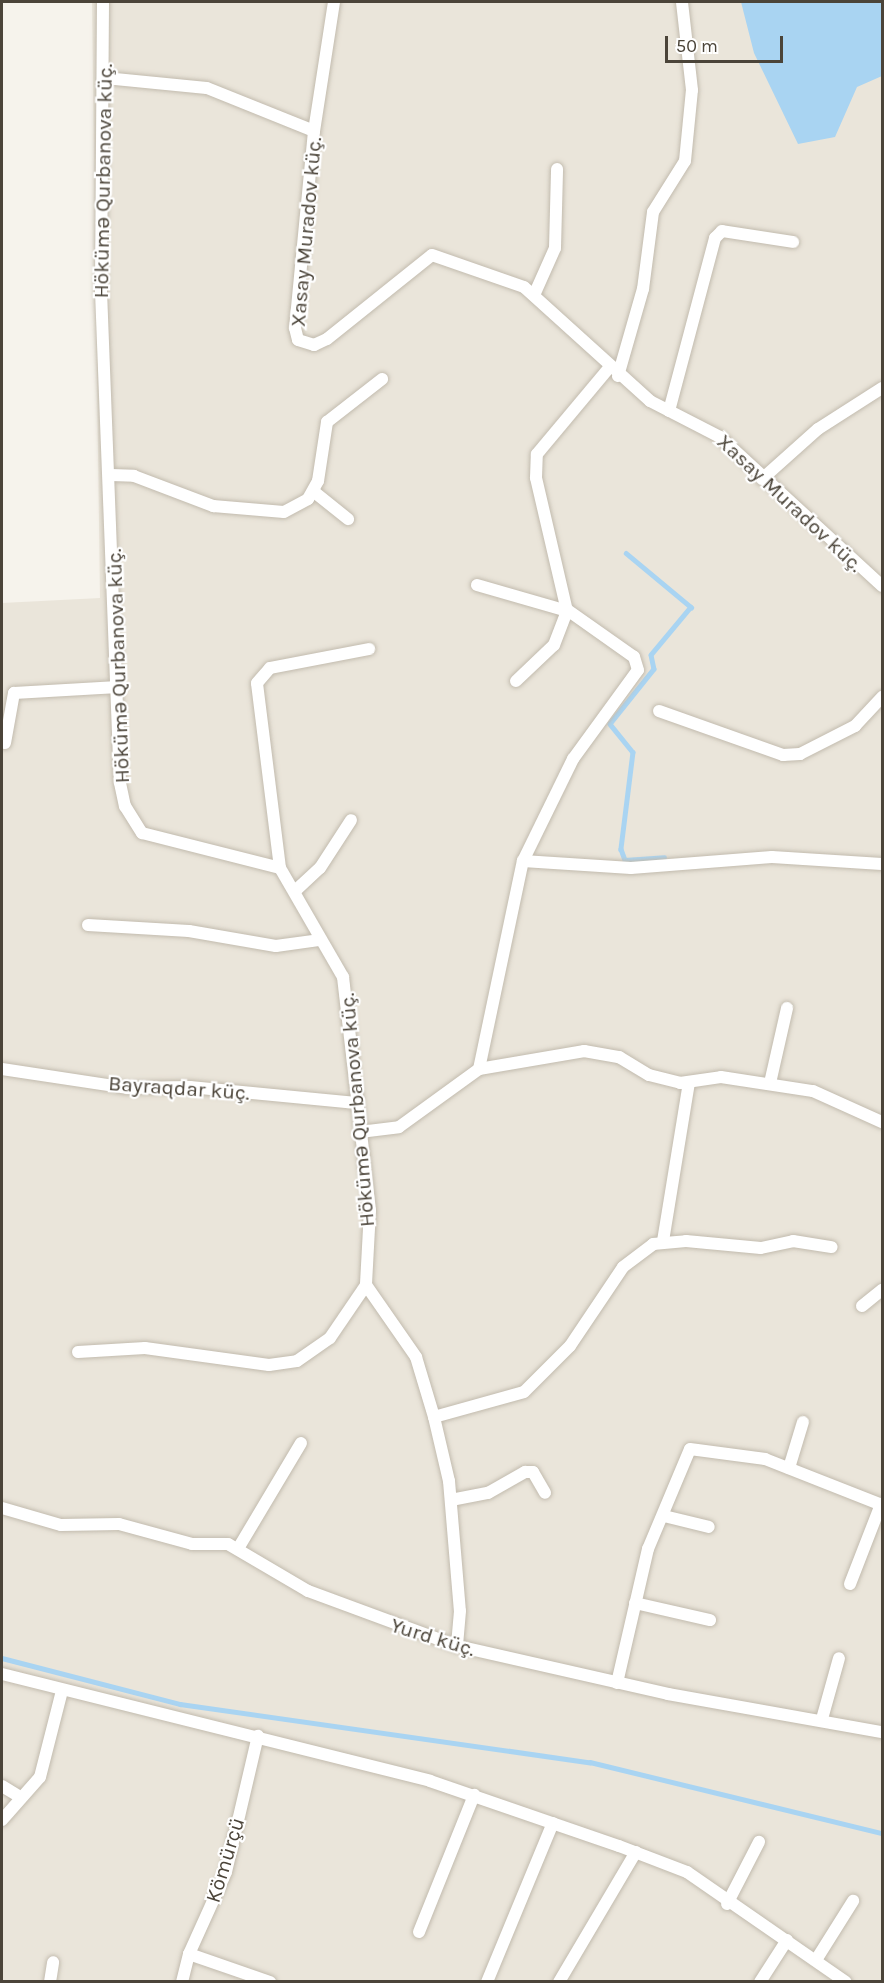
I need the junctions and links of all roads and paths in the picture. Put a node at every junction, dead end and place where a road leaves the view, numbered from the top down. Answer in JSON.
{"nodes":[{"id":1,"x":104,"y":2,"type":"edge"},
{"id":2,"x":333,"y":2,"type":"edge"},
{"id":3,"x":682,"y":2,"type":"edge"},
{"id":4,"x":105,"y":78,"type":"junction"},
{"id":5,"x":314,"y":132,"type":"junction"},
{"id":6,"x":557,"y":169,"type":"dead end"},
{"id":7,"x":793,"y":242,"type":"dead end"},
{"id":8,"x":535,"y":293,"type":"junction"},
{"id":9,"x":613,"y":372,"type":"junction"},
{"id":10,"x":382,"y":379,"type":"dead end"},
{"id":11,"x":882,"y":388,"type":"edge"},
{"id":12,"x":669,"y":411,"type":"junction"},
{"id":13,"x":111,"y":475,"type":"junction"},
{"id":14,"x":762,"y":479,"type":"junction"},
{"id":15,"x":313,"y":491,"type":"junction"},
{"id":16,"x":348,"y":519,"type":"dead end"},
{"id":17,"x":477,"y":585,"type":"dead end"},
{"id":18,"x":882,"y":586,"type":"edge"},
{"id":19,"x":567,"y":610,"type":"junction"},
{"id":20,"x":369,"y":649,"type":"dead end"},
{"id":21,"x":516,"y":681,"type":"dead end"},
{"id":22,"x":118,"y":687,"type":"junction"},
{"id":23,"x":880,"y":705,"type":"edge"},
{"id":24,"x":659,"y":711,"type":"dead end"},
{"id":25,"x":5,"y":743,"type":"dead end"},
{"id":26,"x":351,"y":820,"type":"dead end"},
{"id":27,"x":523,"y":861,"type":"junction"},
{"id":28,"x":882,"y":864,"type":"edge"},
{"id":29,"x":279,"y":868,"type":"junction"},
{"id":30,"x":295,"y":891,"type":"junction"},
{"id":31,"x":88,"y":925,"type":"dead end"},
{"id":32,"x":319,"y":940,"type":"junction"},
{"id":33,"x":787,"y":1008,"type":"dead end"},
{"id":34,"x":2,"y":1069,"type":"edge"},
{"id":35,"x":479,"y":1069,"type":"junction"},
{"id":36,"x":688,"y":1083,"type":"junction"},
{"id":37,"x":770,"y":1083,"type":"junction"},
{"id":38,"x":356,"y":1103,"type":"junction"},
{"id":39,"x":882,"y":1122,"type":"edge"},
{"id":40,"x":360,"y":1132,"type":"junction"},
{"id":41,"x":663,"y":1241,"type":"junction"},
{"id":42,"x":832,"y":1246,"type":"dead end"},
{"id":43,"x":366,"y":1285,"type":"junction"},
{"id":44,"x":882,"y":1290,"type":"edge"},
{"id":45,"x":862,"y":1306,"type":"dead end"},
{"id":46,"x":78,"y":1352,"type":"dead end"},
{"id":47,"x":434,"y":1417,"type":"junction"},
{"id":48,"x":803,"y":1422,"type":"dead end"},
{"id":49,"x":301,"y":1443,"type":"dead end"},
{"id":50,"x":789,"y":1468,"type":"junction"},
{"id":51,"x":545,"y":1493,"type":"dead end"},
{"id":52,"x":451,"y":1500,"type":"junction"},
{"id":53,"x":882,"y":1504,"type":"edge"},
{"id":54,"x":2,"y":1508,"type":"edge"},
{"id":55,"x":664,"y":1516,"type":"junction"},
{"id":56,"x":709,"y":1527,"type":"dead end"},
{"id":57,"x":239,"y":1547,"type":"junction"},
{"id":58,"x":850,"y":1584,"type":"dead end"},
{"id":59,"x":635,"y":1603,"type":"junction"},
{"id":60,"x":710,"y":1620,"type":"dead end"},
{"id":61,"x":458,"y":1646,"type":"junction"},
{"id":62,"x":839,"y":1658,"type":"dead end"},
{"id":63,"x":2,"y":1674,"type":"edge"},
{"id":64,"x":617,"y":1683,"type":"junction"},
{"id":65,"x":62,"y":1691,"type":"junction"},
{"id":66,"x":822,"y":1719,"type":"junction"},
{"id":67,"x":882,"y":1732,"type":"edge"},
{"id":68,"x":258,"y":1736,"type":"junction"},
{"id":69,"x":2,"y":1786,"type":"edge"},
{"id":70,"x":474,"y":1795,"type":"junction"},
{"id":71,"x":20,"y":1797,"type":"junction"},
{"id":72,"x":2,"y":1820,"type":"edge"},
{"id":73,"x":553,"y":1823,"type":"junction"},
{"id":74,"x":759,"y":1842,"type":"dead end"},
{"id":75,"x":636,"y":1852,"type":"junction"},
{"id":76,"x":853,"y":1901,"type":"dead end"},
{"id":77,"x":727,"y":1904,"type":"junction"},
{"id":78,"x":419,"y":1932,"type":"dead end"},
{"id":79,"x":787,"y":1940,"type":"junction"},
{"id":80,"x":189,"y":1954,"type":"junction"},
{"id":81,"x":816,"y":1960,"type":"junction"},
{"id":82,"x":53,"y":1962,"type":"dead end"},
{"id":83,"x":50,"y":1982,"type":"edge"},
{"id":84,"x":182,"y":1982,"type":"edge"},
{"id":85,"x":270,"y":1982,"type":"edge"},
{"id":86,"x":487,"y":1982,"type":"edge"},
{"id":87,"x":559,"y":1982,"type":"edge"},
{"id":88,"x":760,"y":1982,"type":"edge"},
{"id":89,"x":846,"y":1982,"type":"edge"}],
"edges":[{"from":1,"to":4,"type":"street","name":"Hökümə Qurbanova küç."},
{"from":2,"to":5,"type":"street","name":"Xasay Muradov küç."},
{"from":3,"to":9,"type":"street"},
{"from":4,"to":5,"type":"street"},
{"from":4,"to":13,"type":"street","name":"Hökümə Qurbanova küç."},
{"from":5,"to":8,"type":"street","name":"Xasay Muradov küç."},
{"from":6,"to":8,"type":"street"},
{"from":7,"to":12,"type":"street"},
{"from":8,"to":9,"type":"street","name":"Xasay Muradov küç."},
{"from":9,"to":12,"type":"street","name":"Xasay Muradov küç."},
{"from":9,"to":19,"type":"street"},
{"from":10,"to":15,"type":"street"},
{"from":11,"to":14,"type":"street"},
{"from":12,"to":14,"type":"street","name":"Xasay Muradov küç."},
{"from":13,"to":15,"type":"street"},
{"from":13,"to":22,"type":"street","name":"Hökümə Qurbanova küç."},
{"from":14,"to":18,"type":"street","name":"Xasay Muradov küç."},
{"from":15,"to":16,"type":"street"},
{"from":17,"to":19,"type":"street"},
{"from":19,"to":21,"type":"street"},
{"from":19,"to":27,"type":"street"},
{"from":20,"to":29,"type":"street"},
{"from":22,"to":25,"type":"street"},
{"from":22,"to":29,"type":"street","name":"Hökümə Qurbanova küç."},
{"from":23,"to":24,"type":"street"},
{"from":26,"to":30,"type":"street"},
{"from":27,"to":28,"type":"street"},
{"from":27,"to":35,"type":"street"},
{"from":29,"to":30,"type":"street","name":"Hökümə Qurbanova küç."},
{"from":30,"to":32,"type":"street","name":"Hökümə Qurbanova küç."},
{"from":31,"to":32,"type":"street"},
{"from":32,"to":38,"type":"street","name":"Hökümə Qurbanova küç."},
{"from":33,"to":37,"type":"street"},
{"from":34,"to":38,"type":"street","name":"Bayraqdar küç."},
{"from":35,"to":36,"type":"street"},
{"from":35,"to":40,"type":"street"},
{"from":36,"to":37,"type":"street"},
{"from":36,"to":41,"type":"street"},
{"from":37,"to":39,"type":"street"},
{"from":38,"to":40,"type":"street","name":"Hökümə Qurbanova küç."},
{"from":40,"to":43,"type":"street","name":"Hökümə Qurbanova küç."},
{"from":41,"to":42,"type":"street"},
{"from":41,"to":47,"type":"street"},
{"from":43,"to":46,"type":"street"},
{"from":43,"to":47,"type":"street"},
{"from":44,"to":45,"type":"street"},
{"from":47,"to":52,"type":"street"},
{"from":48,"to":50,"type":"street"},
{"from":49,"to":57,"type":"street"},
{"from":50,"to":53,"type":"street"},
{"from":50,"to":55,"type":"street"},
{"from":51,"to":52,"type":"street"},
{"from":52,"to":61,"type":"street"},
{"from":53,"to":58,"type":"street"},
{"from":54,"to":57,"type":"street","name":"Yurd küç."},
{"from":55,"to":56,"type":"street"},
{"from":55,"to":59,"type":"street"},
{"from":57,"to":61,"type":"street","name":"Yurd küç."},
{"from":59,"to":60,"type":"street"},
{"from":59,"to":64,"type":"street"},
{"from":61,"to":64,"type":"street","name":"Yurd küç."},
{"from":62,"to":66,"type":"street"},
{"from":63,"to":65,"type":"street"},
{"from":64,"to":66,"type":"street","name":"Yurd küç."},
{"from":65,"to":68,"type":"street"},
{"from":65,"to":71,"type":"street"},
{"from":66,"to":67,"type":"street","name":"Yurd küç."},
{"from":68,"to":70,"type":"street"},
{"from":68,"to":80,"type":"street","name":"Kömürçü"},
{"from":69,"to":71,"type":"street"},
{"from":70,"to":73,"type":"street"},
{"from":70,"to":78,"type":"street"},
{"from":71,"to":72,"type":"street"},
{"from":73,"to":75,"type":"street"},
{"from":73,"to":86,"type":"street"},
{"from":74,"to":77,"type":"street"},
{"from":75,"to":77,"type":"street"},
{"from":75,"to":87,"type":"street"},
{"from":76,"to":81,"type":"street"},
{"from":77,"to":79,"type":"street"},
{"from":79,"to":81,"type":"street"},
{"from":79,"to":88,"type":"street"},
{"from":80,"to":84,"type":"street","name":"Kömürçü"},
{"from":80,"to":85,"type":"street"},
{"from":81,"to":89,"type":"street"},
{"from":82,"to":83,"type":"street"}]}
